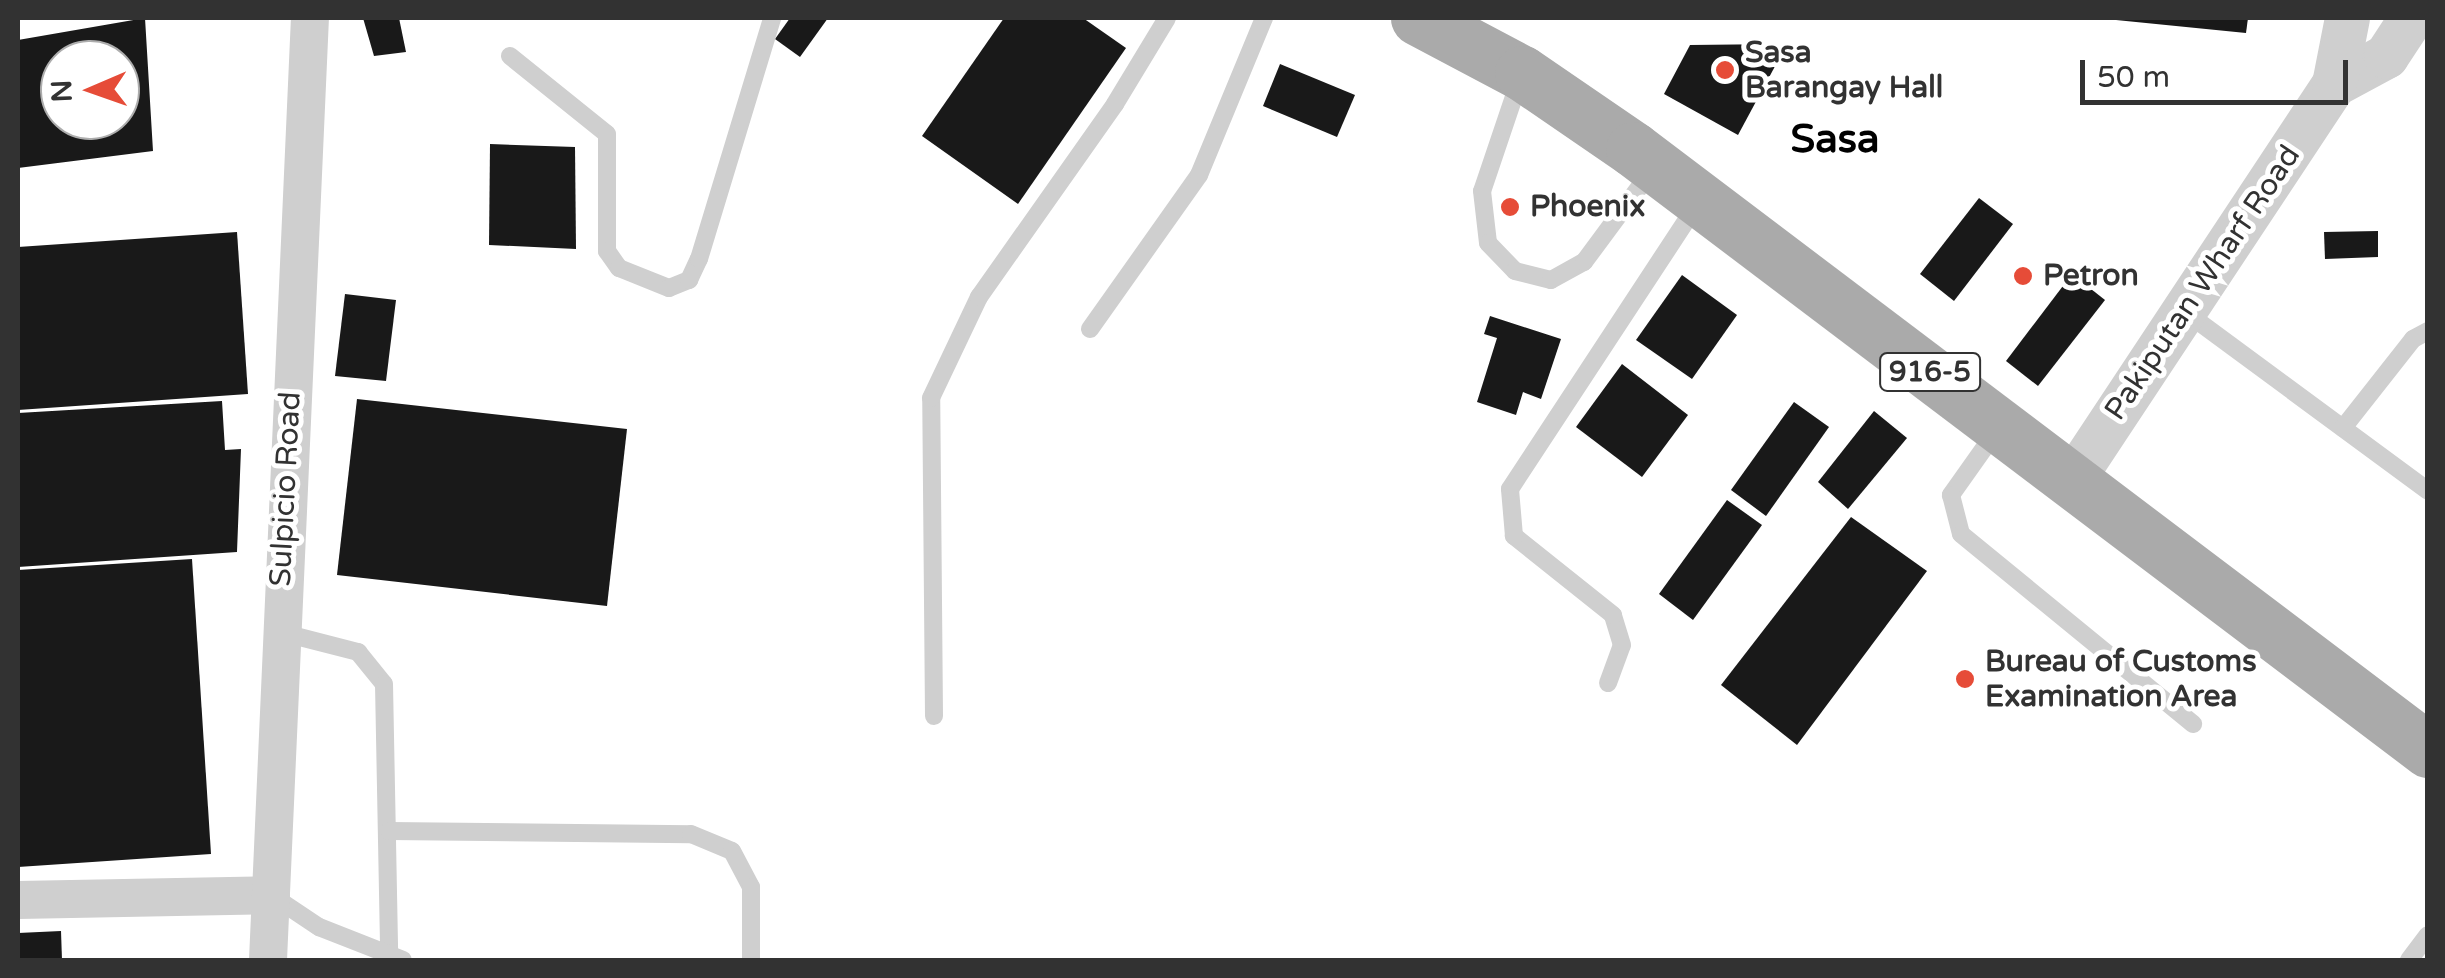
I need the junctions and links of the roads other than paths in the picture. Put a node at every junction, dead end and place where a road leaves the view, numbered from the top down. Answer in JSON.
{"nodes":[{"id":1,"x":310,"y":18,"type":"edge"},
{"id":2,"x":772,"y":18,"type":"edge"},
{"id":3,"x":1167,"y":18,"type":"edge"},
{"id":4,"x":1264,"y":18,"type":"edge"},
{"id":5,"x":1418,"y":18,"type":"edge"},
{"id":6,"x":2347,"y":18,"type":"edge"},
{"id":7,"x":2411,"y":18,"type":"edge"},
{"id":8,"x":510,"y":56,"type":"dead end"},
{"id":9,"x":1522,"y":73,"type":"junction"},
{"id":10,"x":2334,"y":84,"type":"junction"},
{"id":11,"x":1656,"y":166,"type":"junction"},
{"id":12,"x":1701,"y":199,"type":"junction"},
{"id":13,"x":2184,"y":311,"type":"junction"},
{"id":14,"x":1090,"y":329,"type":"dead end"},
{"id":15,"x":2428,"y":331,"type":"edge"},
{"id":16,"x":2000,"y":426,"type":"junction"},
{"id":17,"x":2343,"y":428,"type":"junction"},
{"id":18,"x":2071,"y":481,"type":"junction"},
{"id":19,"x":2428,"y":491,"type":"edge"},
{"id":20,"x":278,"y":631,"type":"junction"},
{"id":21,"x":1608,"y":683,"type":"dead end"},
{"id":22,"x":934,"y":716,"type":"dead end"},
{"id":23,"x":2193,"y":724,"type":"dead end"},
{"id":24,"x":2428,"y":750,"type":"edge"},
{"id":25,"x":389,"y":831,"type":"junction"},
{"id":26,"x":270,"y":894,"type":"junction"},
{"id":27,"x":18,"y":900,"type":"edge"},
{"id":28,"x":2428,"y":935,"type":"edge"},
{"id":29,"x":396,"y":958,"type":"edge"},
{"id":30,"x":268,"y":960,"type":"edge"},
{"id":31,"x":751,"y":960,"type":"edge"},
{"id":32,"x":2410,"y":960,"type":"edge"}],
"edges":[{"from":1,"to":20,"type":"street","name":"Sulpicio Road"},
{"from":2,"to":8,"type":"lane"},
{"from":3,"to":22,"type":"lane"},
{"from":4,"to":14,"type":"lane"},
{"from":5,"to":9,"type":"main road","number":"916-5"},
{"from":6,"to":10,"type":"street","name":"Pakiputan Wharf Road"},
{"from":7,"to":10,"type":"street","name":"Pakiputan Wharf Road"},
{"from":9,"to":11,"type":"main road","number":"916-5"},
{"from":9,"to":11,"type":"lane"},
{"from":10,"to":13,"type":"street","name":"Pakiputan Wharf Road"},
{"from":11,"to":12,"type":"main road","number":"916-5"},
{"from":12,"to":16,"type":"main road","number":"916-5"},
{"from":12,"to":21,"type":"lane"},
{"from":13,"to":17,"type":"lane"},
{"from":13,"to":18,"type":"street","name":"Pakiputan Wharf Road"},
{"from":15,"to":17,"type":"lane"},
{"from":16,"to":18,"type":"main road","number":"916-5"},
{"from":16,"to":23,"type":"lane"},
{"from":17,"to":19,"type":"lane"},
{"from":18,"to":24,"type":"main road","number":"916-5"},
{"from":20,"to":25,"type":"lane"},
{"from":20,"to":26,"type":"street","name":"Sulpicio Road"},
{"from":25,"to":29,"type":"lane"},
{"from":25,"to":31,"type":"lane"},
{"from":26,"to":27,"type":"street"},
{"from":26,"to":29,"type":"lane"},
{"from":26,"to":30,"type":"street","name":"Sulpicio Road"},
{"from":28,"to":32,"type":"lane"}]}
